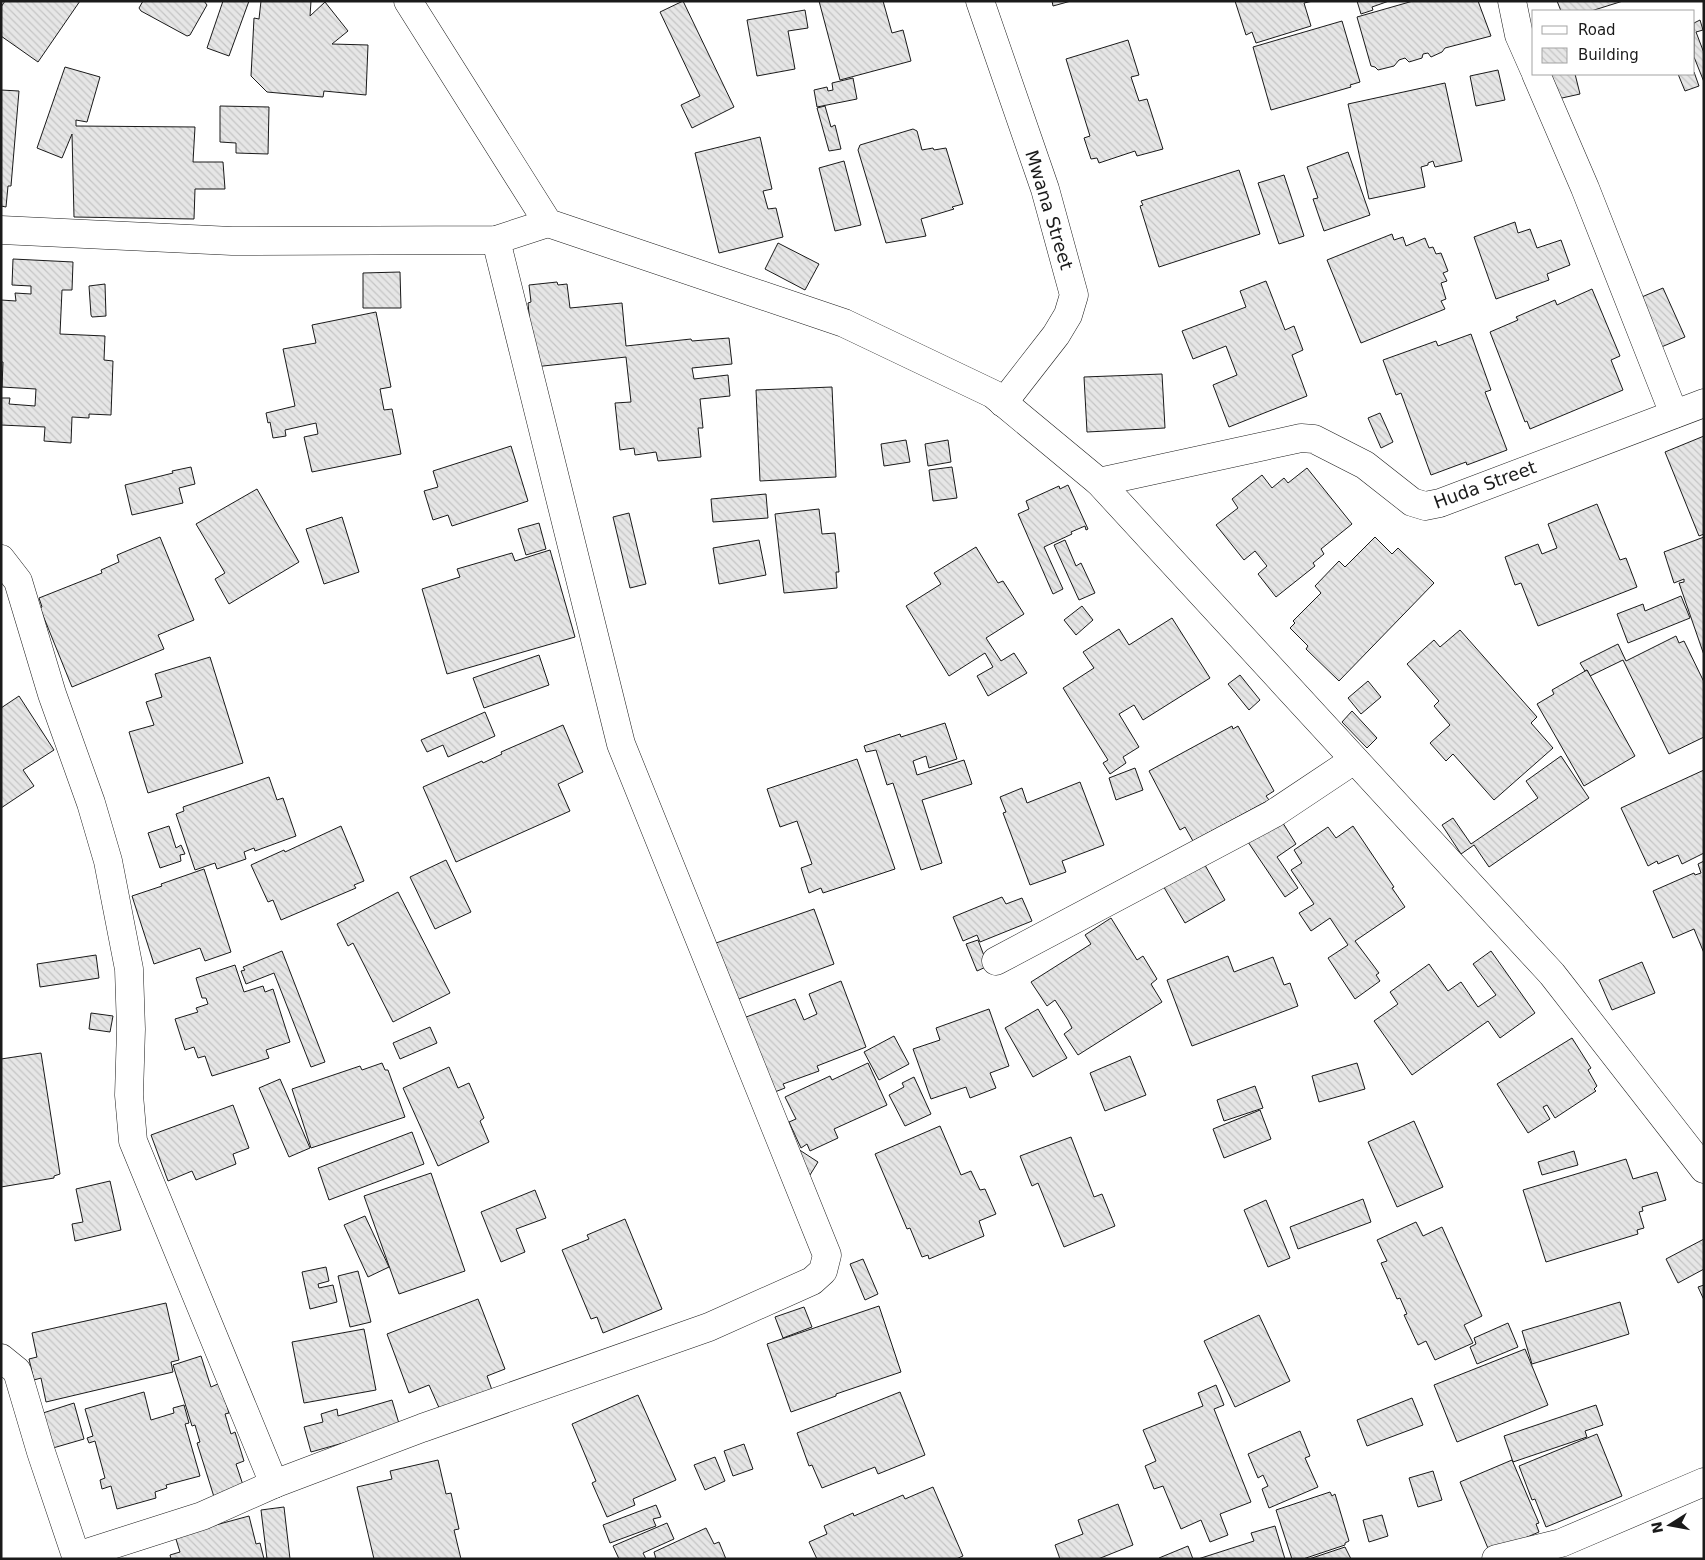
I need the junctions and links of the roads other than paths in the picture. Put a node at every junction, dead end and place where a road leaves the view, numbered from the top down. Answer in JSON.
{"nodes":[{"id":1,"x":408,"y":1,"type":"edge"},
{"id":2,"x":980,"y":1,"type":"edge"},
{"id":3,"x":1512,"y":1,"type":"edge"},
{"id":4,"x":1532,"y":65,"type":"edge"},
{"id":5,"x":1536,"y":75,"type":"edge"},
{"id":6,"x":548,"y":223,"type":"junction"},
{"id":7,"x":1,"y":230,"type":"edge"},
{"id":8,"x":496,"y":240,"type":"junction"},
{"id":9,"x":1003,"y":403,"type":"junction"},
{"id":10,"x":1704,"y":403,"type":"edge"},
{"id":11,"x":1674,"y":414,"type":"junction"},
{"id":12,"x":1099,"y":482,"type":"junction"},
{"id":13,"x":1,"y":559,"type":"edge"},
{"id":14,"x":1354,"y":760,"type":"junction"},
{"id":15,"x":996,"y":961,"type":"dead end"},
{"id":16,"x":1704,"y":1169,"type":"edge"},
{"id":17,"x":1,"y":1358,"type":"edge"},
{"id":18,"x":1704,"y":1482,"type":"edge"},
{"id":19,"x":274,"y":1484,"type":"junction"},
{"id":20,"x":77,"y":1558,"type":"edge"},
{"id":21,"x":1496,"y":1559,"type":"edge"}],
"edges":[{"from":1,"to":6,"type":"street"},
{"from":2,"to":9,"type":"street","name":"Mwana Street"},
{"from":3,"to":4,"type":"street"},
{"from":5,"to":11,"type":"street"},
{"from":6,"to":8,"type":"street"},
{"from":6,"to":9,"type":"street"},
{"from":7,"to":8,"type":"street"},
{"from":8,"to":19,"type":"street"},
{"from":9,"to":12,"type":"street"},
{"from":10,"to":11,"type":"street","name":"Huda Street"},
{"from":11,"to":12,"type":"street","name":"Huda Street"},
{"from":12,"to":14,"type":"street"},
{"from":13,"to":19,"type":"street"},
{"from":14,"to":15,"type":"street"},
{"from":14,"to":16,"type":"street"},
{"from":17,"to":20,"type":"street"},
{"from":18,"to":21,"type":"street"},
{"from":19,"to":20,"type":"street"}]}
